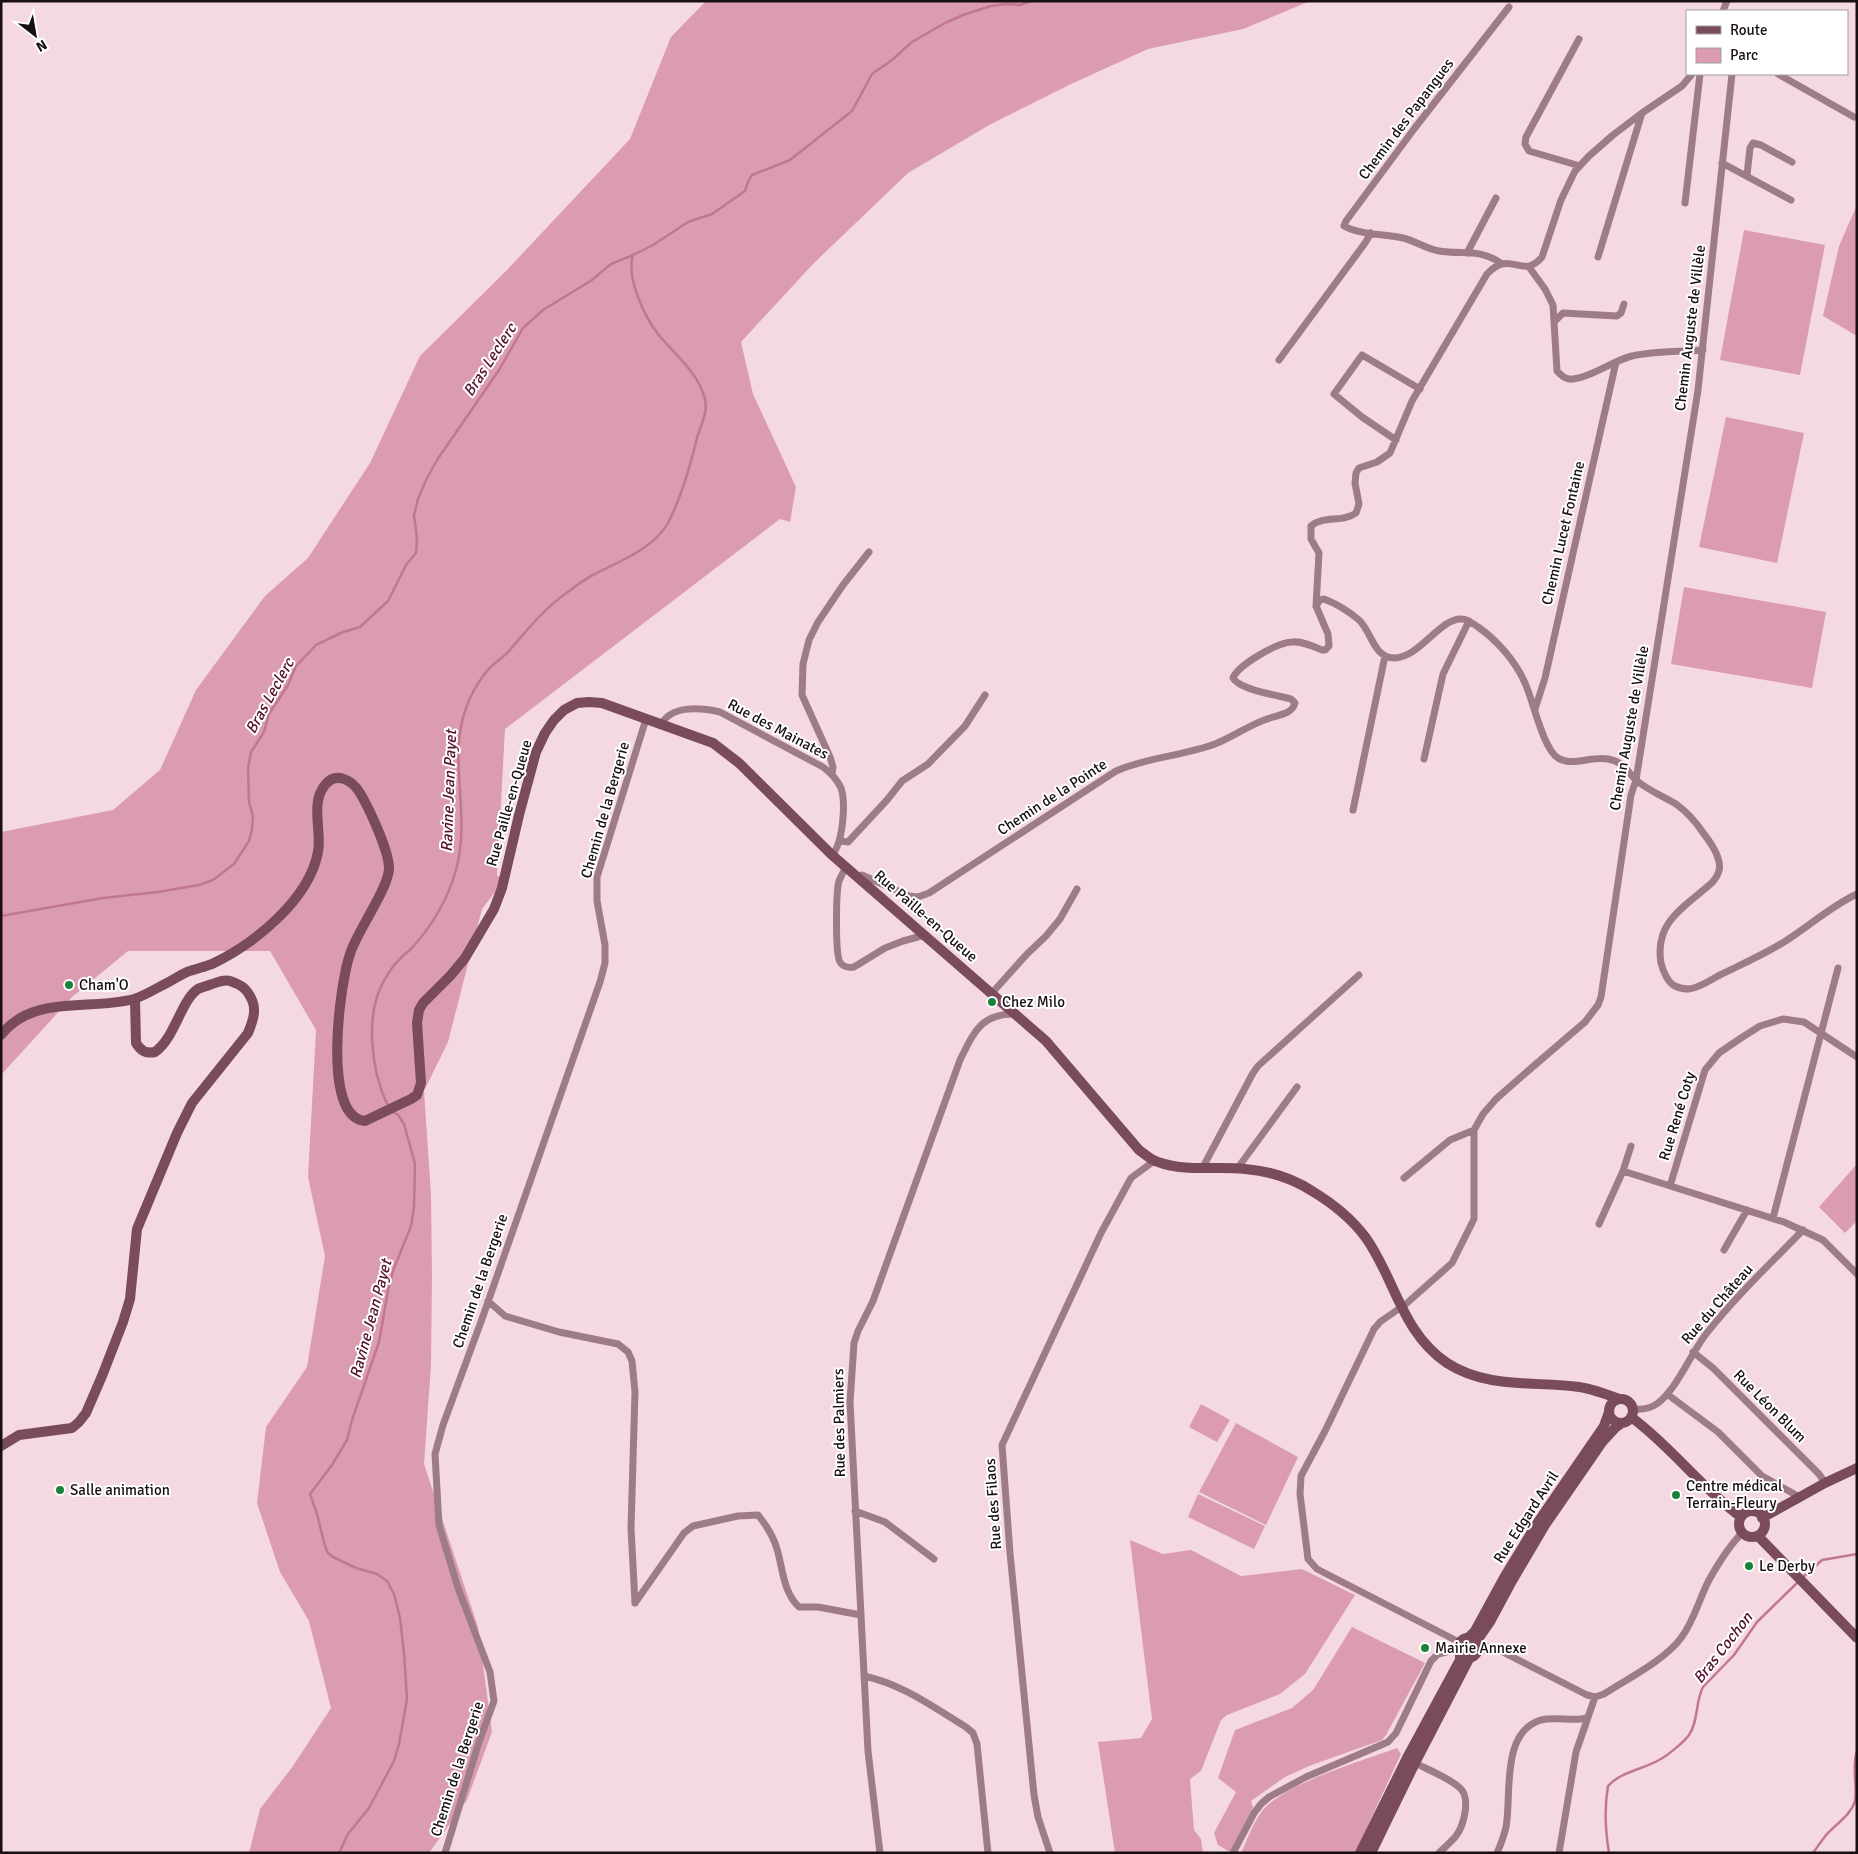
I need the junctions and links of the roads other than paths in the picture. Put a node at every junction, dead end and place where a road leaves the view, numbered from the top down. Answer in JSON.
{"nodes":[{"id":1,"x":1509,"y":7,"type":"dead end"},
{"id":2,"x":1580,"y":39,"type":"dead end"},
{"id":3,"x":1691,"y":75,"type":"edge"},
{"id":4,"x":1700,"y":75,"type":"edge"},
{"id":5,"x":1732,"y":75,"type":"edge"},
{"id":6,"x":1780,"y":75,"type":"edge"},
{"id":7,"x":1642,"y":113,"type":"junction"},
{"id":8,"x":1854,"y":117,"type":"dead end"},
{"id":9,"x":1792,"y":162,"type":"dead end"},
{"id":10,"x":1722,"y":163,"type":"junction"},
{"id":11,"x":1580,"y":166,"type":"junction"},
{"id":12,"x":1747,"y":175,"type":"junction"},
{"id":13,"x":1496,"y":198,"type":"dead end"},
{"id":14,"x":1791,"y":200,"type":"dead end"},
{"id":15,"x":1685,"y":203,"type":"dead end"},
{"id":16,"x":1371,"y":233,"type":"junction"},
{"id":17,"x":1467,"y":253,"type":"junction"},
{"id":18,"x":1598,"y":257,"type":"dead end"},
{"id":19,"x":1502,"y":264,"type":"junction"},
{"id":20,"x":1529,"y":267,"type":"junction"},
{"id":21,"x":1624,"y":304,"type":"dead end"},
{"id":22,"x":1555,"y":321,"type":"junction"},
{"id":23,"x":1703,"y":350,"type":"junction"},
{"id":24,"x":1279,"y":360,"type":"dead end"},
{"id":25,"x":1616,"y":362,"type":"junction"},
{"id":26,"x":1420,"y":389,"type":"junction"},
{"id":27,"x":1396,"y":440,"type":"junction"},
{"id":28,"x":869,"y":552,"type":"dead end"},
{"id":29,"x":1316,"y":606,"type":"junction"},
{"id":30,"x":1469,"y":621,"type":"junction"},
{"id":31,"x":1384,"y":656,"type":"junction"},
{"id":32,"x":985,"y":695,"type":"dead end"},
{"id":33,"x":1535,"y":709,"type":"junction"},
{"id":34,"x":646,"y":719,"type":"junction"},
{"id":35,"x":661,"y":725,"type":"junction"},
{"id":36,"x":1424,"y":759,"type":"dead end"},
{"id":37,"x":832,"y":774,"type":"junction"},
{"id":38,"x":1636,"y":780,"type":"junction"},
{"id":39,"x":1353,"y":810,"type":"dead end"},
{"id":40,"x":840,"y":841,"type":"junction"},
{"id":41,"x":832,"y":855,"type":"junction"},
{"id":42,"x":846,"y":867,"type":"junction"},
{"id":43,"x":858,"y":877,"type":"junction"},
{"id":44,"x":1077,"y":889,"type":"dead end"},
{"id":45,"x":1857,"y":894,"type":"edge"},
{"id":46,"x":925,"y":935,"type":"junction"},
{"id":47,"x":1838,"y":968,"type":"dead end"},
{"id":48,"x":1359,"y":975,"type":"dead end"},
{"id":49,"x":992,"y":993,"type":"junction"},
{"id":50,"x":135,"y":999,"type":"junction"},
{"id":51,"x":1016,"y":1014,"type":"junction"},
{"id":52,"x":1821,"y":1034,"type":"junction"},
{"id":53,"x":1,"y":1036,"type":"edge"},
{"id":54,"x":1857,"y":1056,"type":"edge"},
{"id":55,"x":1297,"y":1086,"type":"dead end"},
{"id":56,"x":1474,"y":1130,"type":"junction"},
{"id":57,"x":1631,"y":1146,"type":"dead end"},
{"id":58,"x":1154,"y":1161,"type":"junction"},
{"id":59,"x":1203,"y":1167,"type":"junction"},
{"id":60,"x":1237,"y":1169,"type":"junction"},
{"id":61,"x":1623,"y":1171,"type":"junction"},
{"id":62,"x":1404,"y":1178,"type":"dead end"},
{"id":63,"x":1670,"y":1186,"type":"junction"},
{"id":64,"x":1747,"y":1210,"type":"junction"},
{"id":65,"x":1773,"y":1218,"type":"junction"},
{"id":66,"x":1600,"y":1224,"type":"dead end"},
{"id":67,"x":1803,"y":1230,"type":"junction"},
{"id":68,"x":1724,"y":1250,"type":"dead end"},
{"id":69,"x":1857,"y":1274,"type":"edge"},
{"id":70,"x":488,"y":1301,"type":"junction"},
{"id":71,"x":1400,"y":1308,"type":"junction"},
{"id":72,"x":1692,"y":1352,"type":"junction"},
{"id":73,"x":1589,"y":1390,"type":"junction"},
{"id":74,"x":1667,"y":1394,"type":"junction"},
{"id":75,"x":1619,"y":1399,"type":"junction"},
{"id":76,"x":1609,"y":1410,"type":"junction"},
{"id":77,"x":1628,"y":1416,"type":"junction"},
{"id":78,"x":1,"y":1446,"type":"edge"},
{"id":79,"x":1857,"y":1468,"type":"edge"},
{"id":80,"x":1825,"y":1483,"type":"junction"},
{"id":81,"x":1799,"y":1498,"type":"junction"},
{"id":82,"x":855,"y":1511,"type":"junction"},
{"id":83,"x":1741,"y":1517,"type":"junction"},
{"id":84,"x":1762,"y":1518,"type":"junction"},
{"id":85,"x":1742,"y":1533,"type":"junction"},
{"id":86,"x":1758,"y":1536,"type":"junction"},
{"id":87,"x":934,"y":1559,"type":"dead end"},
{"id":88,"x":861,"y":1615,"type":"junction"},
{"id":89,"x":1857,"y":1638,"type":"edge"},
{"id":90,"x":1468,"y":1648,"type":"junction"},
{"id":91,"x":864,"y":1676,"type":"junction"},
{"id":92,"x":1595,"y":1697,"type":"junction"},
{"id":93,"x":1587,"y":1718,"type":"junction"},
{"id":94,"x":1411,"y":1761,"type":"junction"},
{"id":95,"x":445,"y":1853,"type":"edge"},
{"id":96,"x":880,"y":1853,"type":"edge"},
{"id":97,"x":988,"y":1853,"type":"edge"},
{"id":98,"x":1050,"y":1853,"type":"edge"},
{"id":99,"x":1233,"y":1853,"type":"edge"},
{"id":100,"x":1360,"y":1853,"type":"edge"},
{"id":101,"x":1371,"y":1853,"type":"edge"},
{"id":102,"x":1439,"y":1853,"type":"edge"},
{"id":103,"x":1497,"y":1853,"type":"edge"},
{"id":104,"x":1559,"y":1853,"type":"edge"}],
"edges":[{"from":1,"to":16,"type":"street","name":"Chemin des Papangues"},
{"from":2,"to":11,"type":"street"},
{"from":3,"to":7,"type":"street"},
{"from":4,"to":15,"type":"street"},
{"from":5,"to":10,"type":"street","name":"Chemin Auguste de Villèle"},
{"from":6,"to":8,"type":"street"},
{"from":7,"to":11,"type":"street"},
{"from":7,"to":18,"type":"street"},
{"from":9,"to":12,"type":"street"},
{"from":10,"to":12,"type":"street"},
{"from":10,"to":23,"type":"street","name":"Chemin Auguste de Villèle"},
{"from":11,"to":20,"type":"street"},
{"from":12,"to":14,"type":"street"},
{"from":13,"to":17,"type":"street"},
{"from":16,"to":17,"type":"street","name":"Chemin des Papangues"},
{"from":16,"to":24,"type":"street"},
{"from":17,"to":19,"type":"street","name":"Chemin des Papangues"},
{"from":19,"to":20,"type":"street"},
{"from":19,"to":26,"type":"street","name":"Chemin de la Pointe"},
{"from":20,"to":22,"type":"street"},
{"from":21,"to":22,"type":"street"},
{"from":22,"to":25,"type":"street"},
{"from":23,"to":25,"type":"street"},
{"from":23,"to":38,"type":"street","name":"Chemin Auguste de Villèle"},
{"from":25,"to":33,"type":"street","name":"Chemin Lucet Fontaine"},
{"from":26,"to":27,"type":"street","name":"Chemin de la Pointe"},
{"from":26,"to":27,"type":"street"},
{"from":27,"to":29,"type":"street","name":"Chemin de la Pointe"},
{"from":28,"to":37,"type":"street"},
{"from":29,"to":31,"type":"street"},
{"from":29,"to":43,"type":"street","name":"Chemin de la Pointe"},
{"from":30,"to":31,"type":"street"},
{"from":30,"to":33,"type":"street"},
{"from":30,"to":36,"type":"street"},
{"from":31,"to":39,"type":"street"},
{"from":32,"to":40,"type":"street"},
{"from":33,"to":38,"type":"street"},
{"from":34,"to":35,"type":"main road","name":"Rue Paille-en-Queue"},
{"from":34,"to":50,"type":"main road","name":"Rue Paille-en-Queue"},
{"from":34,"to":70,"type":"street","name":"Chemin de la Bergerie"},
{"from":35,"to":37,"type":"street","name":"Rue des Mainates"},
{"from":35,"to":41,"type":"main road","name":"Rue Paille-en-Queue"},
{"from":37,"to":40,"type":"street","name":"Rue des Mainates"},
{"from":38,"to":45,"type":"street"},
{"from":38,"to":56,"type":"street","name":"Chemin Auguste de Villèle"},
{"from":40,"to":41,"type":"street","name":"Rue des Mainates"},
{"from":41,"to":42,"type":"main road","name":"Rue Paille-en-Queue"},
{"from":42,"to":43,"type":"main road","name":"Rue Paille-en-Queue"},
{"from":42,"to":46,"type":"street"},
{"from":43,"to":46,"type":"main road","name":"Rue Paille-en-Queue"},
{"from":44,"to":49,"type":"street"},
{"from":46,"to":49,"type":"main road","name":"Rue Paille-en-Queue"},
{"from":47,"to":52,"type":"street"},
{"from":48,"to":59,"type":"street"},
{"from":49,"to":51,"type":"main road","name":"Rue Paille-en-Queue"},
{"from":50,"to":53,"type":"main road"},
{"from":50,"to":78,"type":"main road"},
{"from":51,"to":58,"type":"main road","name":"Rue Paille-en-Queue"},
{"from":51,"to":82,"type":"street","name":"Rue des Palmiers"},
{"from":52,"to":54,"type":"street","name":"Rue René Coty"},
{"from":52,"to":63,"type":"street","name":"Rue René Coty"},
{"from":52,"to":65,"type":"street"},
{"from":55,"to":60,"type":"street"},
{"from":56,"to":62,"type":"street"},
{"from":56,"to":71,"type":"street"},
{"from":57,"to":61,"type":"street"},
{"from":58,"to":59,"type":"main road"},
{"from":58,"to":98,"type":"street","name":"Rue des Filaos"},
{"from":59,"to":60,"type":"main road"},
{"from":60,"to":71,"type":"main road"},
{"from":61,"to":63,"type":"street"},
{"from":61,"to":66,"type":"street"},
{"from":63,"to":64,"type":"street"},
{"from":64,"to":65,"type":"street"},
{"from":64,"to":68,"type":"street"},
{"from":65,"to":67,"type":"street"},
{"from":67,"to":69,"type":"street"},
{"from":67,"to":72,"type":"street","name":"Rue du Château"},
{"from":70,"to":88,"type":"street"},
{"from":70,"to":95,"type":"street","name":"Chemin de la Bergerie"},
{"from":71,"to":73,"type":"main road"},
{"from":71,"to":90,"type":"street"},
{"from":72,"to":74,"type":"street","name":"Rue du Château"},
{"from":72,"to":80,"type":"street","name":"Rue Léon Blum"},
{"from":73,"to":75,"type":"main road"},
{"from":73,"to":76,"type":"main road"},
{"from":74,"to":77,"type":"street","name":"Rue du Château"},
{"from":74,"to":81,"type":"street"},
{"from":75,"to":76,"type":"main road"},
{"from":75,"to":77,"type":"main road"},
{"from":76,"to":77,"type":"main road"},
{"from":76,"to":90,"type":"main road","name":"Rue Edgard Avril"},
{"from":77,"to":83,"type":"main road"},
{"from":77,"to":90,"type":"main road","name":"Rue Edgard Avril"},
{"from":79,"to":80,"type":"main road"},
{"from":80,"to":81,"type":"main road"},
{"from":81,"to":84,"type":"main road"},
{"from":82,"to":87,"type":"street"},
{"from":82,"to":88,"type":"street","name":"Rue des Palmiers"},
{"from":83,"to":84,"type":"main road"},
{"from":83,"to":85,"type":"main road"},
{"from":84,"to":86,"type":"main road"},
{"from":85,"to":86,"type":"main road"},
{"from":85,"to":92,"type":"street"},
{"from":86,"to":89,"type":"main road"},
{"from":88,"to":91,"type":"street","name":"Rue des Palmiers"},
{"from":90,"to":92,"type":"street"},
{"from":90,"to":94,"type":"main road","name":"Rue Edgard Avril"},
{"from":90,"to":99,"type":"street"},
{"from":91,"to":96,"type":"street","name":"Rue des Palmiers"},
{"from":91,"to":97,"type":"street"},
{"from":92,"to":93,"type":"street"},
{"from":93,"to":103,"type":"street"},
{"from":93,"to":104,"type":"street"},
{"from":94,"to":100,"type":"main road","name":"Rue Edgard Avril"},
{"from":94,"to":101,"type":"main road","name":"Rue Edgard Avril"},
{"from":94,"to":102,"type":"street"}]}
